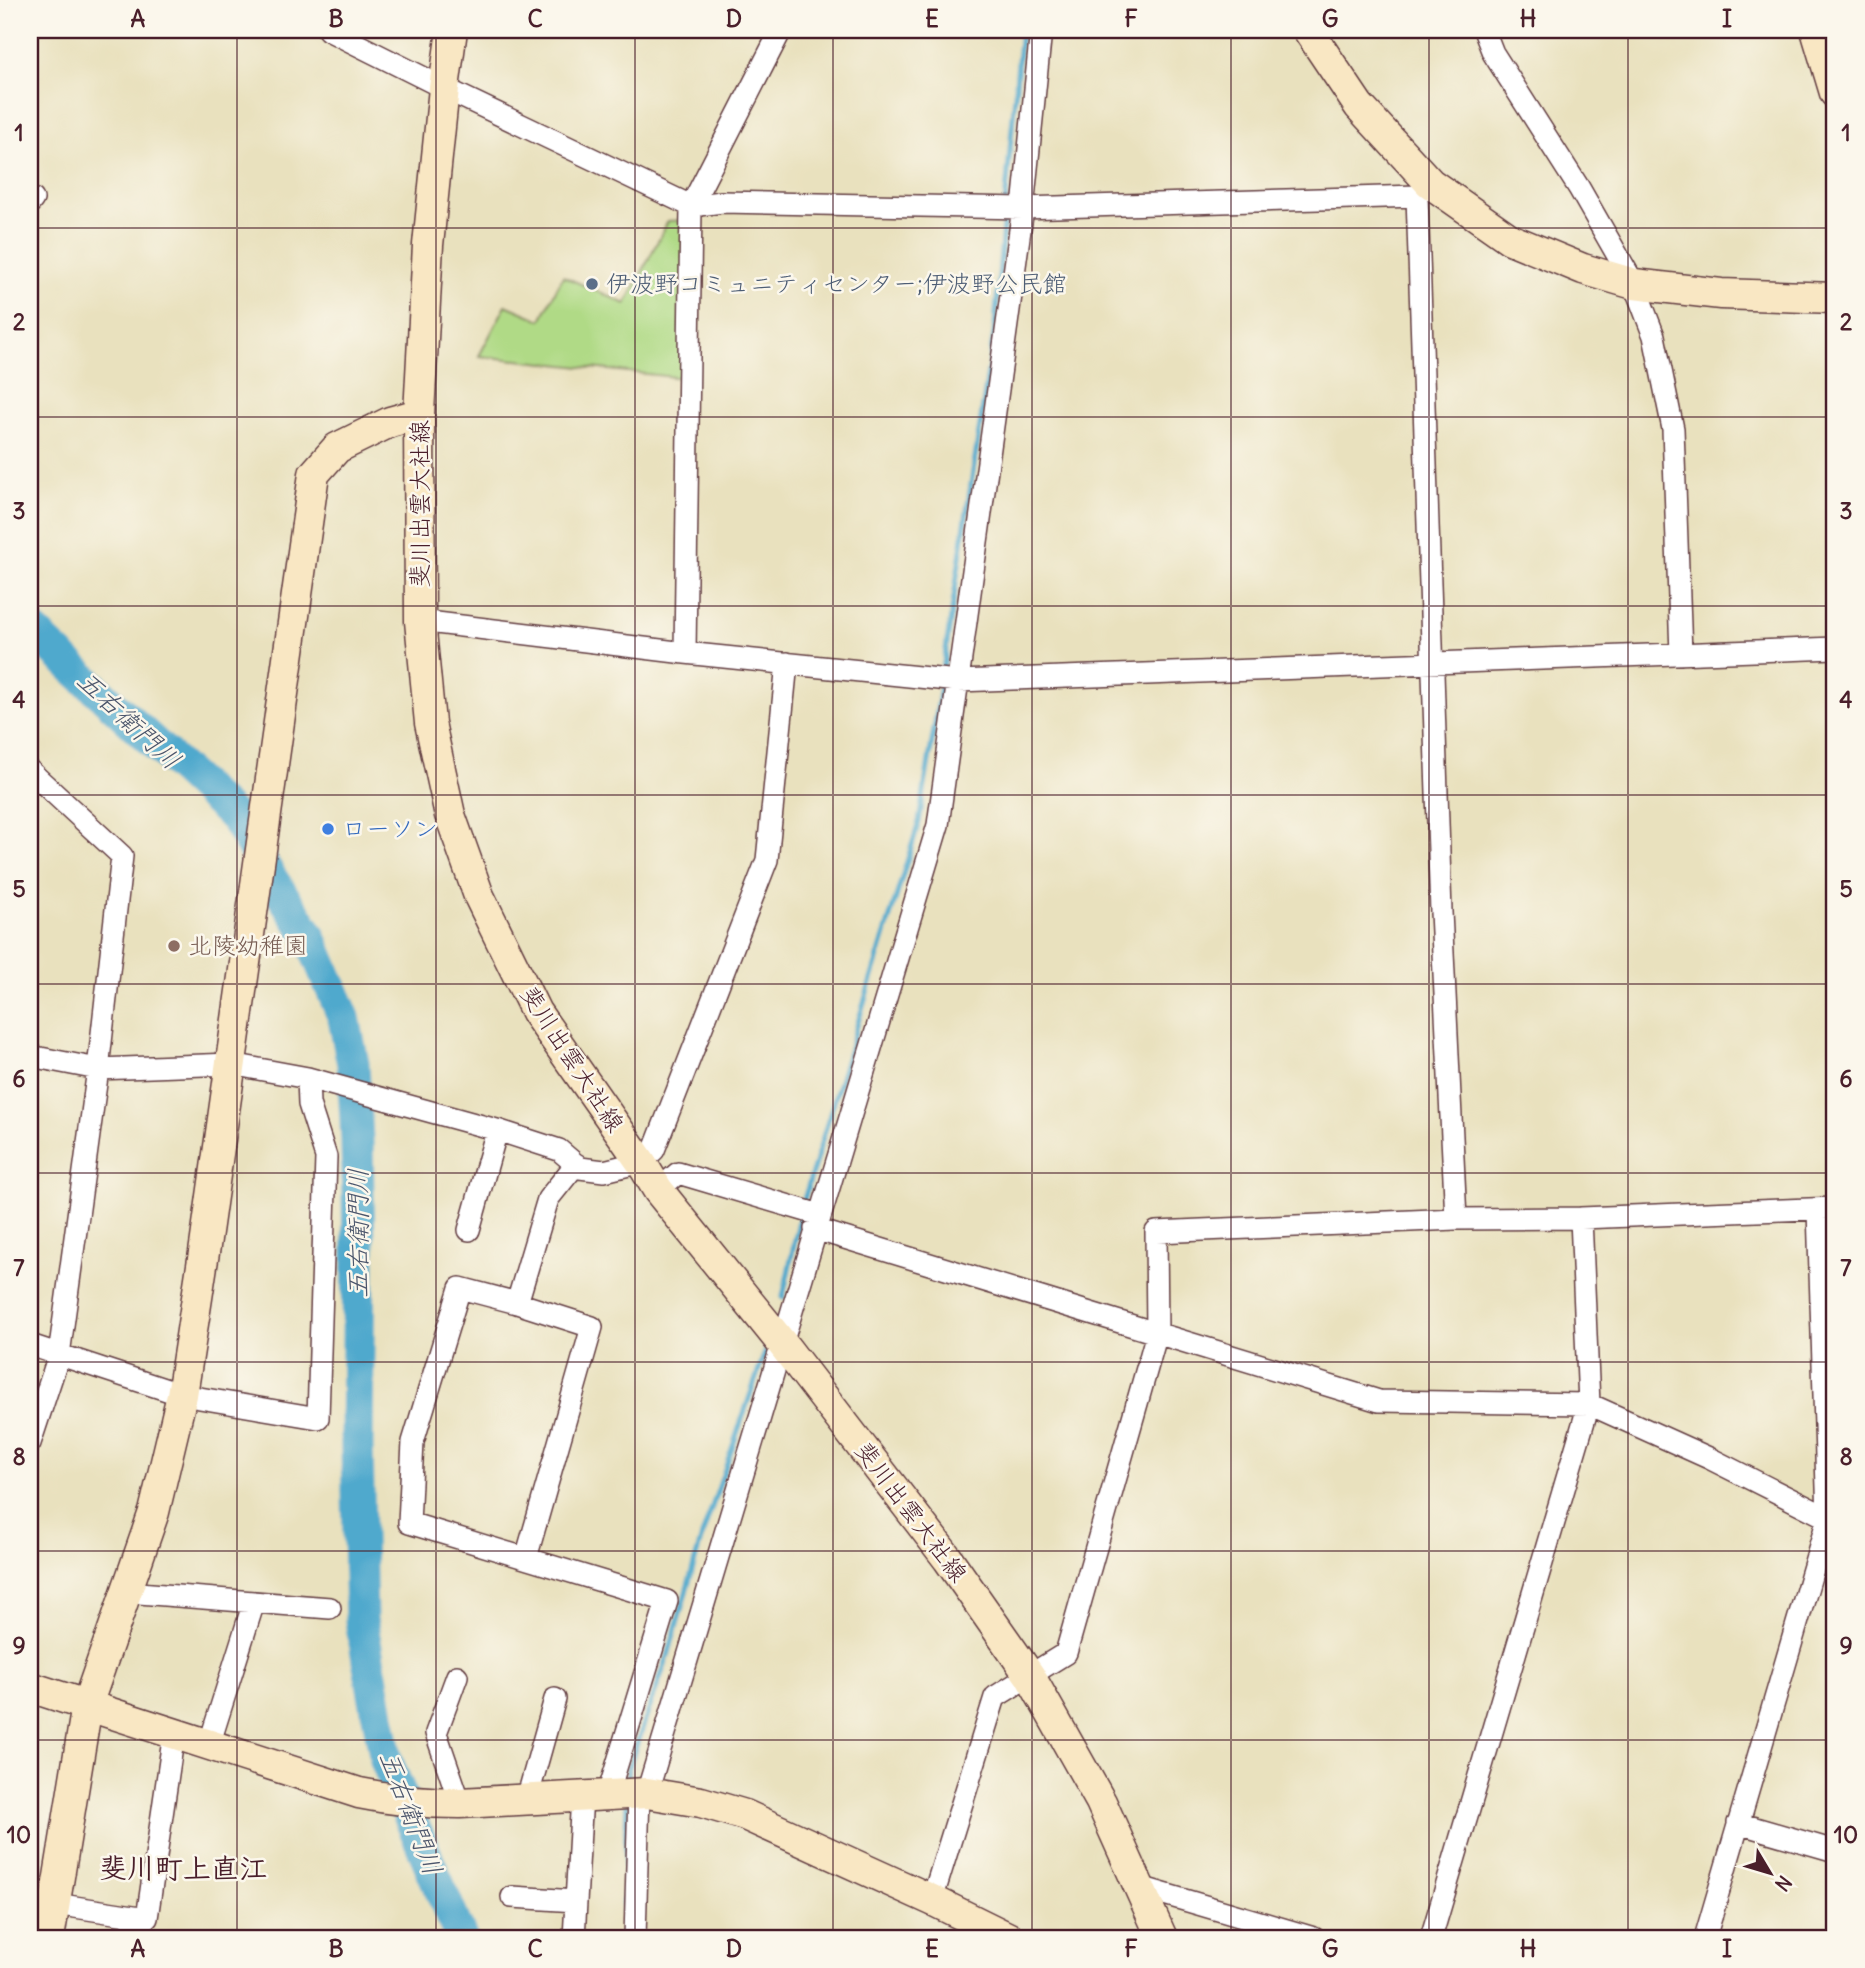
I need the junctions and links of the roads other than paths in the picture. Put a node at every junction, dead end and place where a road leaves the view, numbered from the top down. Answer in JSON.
{"nodes":[{"id":1,"x":328,"y":30,"type":"edge"},
{"id":2,"x":452,"y":30,"type":"edge"},
{"id":3,"x":781,"y":30,"type":"edge"},
{"id":4,"x":1041,"y":30,"type":"edge"},
{"id":5,"x":1308,"y":30,"type":"edge"},
{"id":6,"x":1484,"y":30,"type":"edge"},
{"id":7,"x":1816,"y":30,"type":"edge"},
{"id":8,"x":444,"y":88,"type":"junction"},
{"id":9,"x":1835,"y":93,"type":"edge"},
{"id":10,"x":1423,"y":189,"type":"junction"},
{"id":11,"x":30,"y":198,"type":"edge"},
{"id":12,"x":30,"y":203,"type":"edge"},
{"id":13,"x":691,"y":206,"type":"junction"},
{"id":14,"x":1023,"y":208,"type":"junction"},
{"id":15,"x":1634,"y":284,"type":"junction"},
{"id":16,"x":1835,"y":298,"type":"edge"},
{"id":17,"x":419,"y":414,"type":"junction"},
{"id":18,"x":420,"y":621,"type":"junction"},
{"id":19,"x":1835,"y":648,"type":"edge"},
{"id":20,"x":685,"y":653,"type":"junction"},
{"id":21,"x":1681,"y":654,"type":"junction"},
{"id":22,"x":787,"y":663,"type":"junction"},
{"id":23,"x":1434,"y":664,"type":"junction"},
{"id":24,"x":958,"y":681,"type":"junction"},
{"id":25,"x":30,"y":771,"type":"edge"},
{"id":26,"x":30,"y":1056,"type":"edge"},
{"id":27,"x":230,"y":1065,"type":"junction"},
{"id":28,"x":98,"y":1069,"type":"junction"},
{"id":29,"x":308,"y":1078,"type":"junction"},
{"id":30,"x":497,"y":1130,"type":"junction"},
{"id":31,"x":640,"y":1161,"type":"junction"},
{"id":32,"x":576,"y":1164,"type":"junction"},
{"id":33,"x":658,"y":1190,"type":"junction"},
{"id":34,"x":1827,"y":1209,"type":"edge"},
{"id":35,"x":1581,"y":1218,"type":"junction"},
{"id":36,"x":1456,"y":1219,"type":"junction"},
{"id":37,"x":818,"y":1222,"type":"junction"},
{"id":38,"x":469,"y":1230,"type":"dead end"},
{"id":39,"x":517,"y":1303,"type":"junction"},
{"id":40,"x":1157,"y":1333,"type":"junction"},
{"id":41,"x":781,"y":1342,"type":"junction"},
{"id":42,"x":30,"y":1345,"type":"edge"},
{"id":43,"x":59,"y":1355,"type":"junction"},
{"id":44,"x":182,"y":1395,"type":"junction"},
{"id":45,"x":1589,"y":1404,"type":"junction"},
{"id":46,"x":30,"y":1443,"type":"edge"},
{"id":47,"x":1831,"y":1519,"type":"edge"},
{"id":48,"x":526,"y":1558,"type":"junction"},
{"id":49,"x":126,"y":1592,"type":"junction"},
{"id":50,"x":254,"y":1602,"type":"junction"},
{"id":51,"x":330,"y":1608,"type":"dead end"},
{"id":52,"x":457,"y":1676,"type":"dead end"},
{"id":53,"x":1030,"y":1676,"type":"junction"},
{"id":54,"x":30,"y":1687,"type":"edge"},
{"id":55,"x":555,"y":1699,"type":"dead end"},
{"id":56,"x":87,"y":1705,"type":"junction"},
{"id":57,"x":174,"y":1734,"type":"junction"},
{"id":58,"x":209,"y":1745,"type":"junction"},
{"id":59,"x":643,"y":1793,"type":"junction"},
{"id":60,"x":595,"y":1795,"type":"junction"},
{"id":61,"x":527,"y":1799,"type":"junction"},
{"id":62,"x":460,"y":1803,"type":"junction"},
{"id":63,"x":1738,"y":1823,"type":"junction"},
{"id":64,"x":1835,"y":1851,"type":"edge"},
{"id":65,"x":1140,"y":1886,"type":"junction"},
{"id":66,"x":512,"y":1897,"type":"dead end"},
{"id":67,"x":932,"y":1900,"type":"junction"},
{"id":68,"x":576,"y":1901,"type":"junction"},
{"id":69,"x":55,"y":1904,"type":"junction"},
{"id":70,"x":1000,"y":1936,"type":"edge"},
{"id":71,"x":49,"y":1938,"type":"edge"},
{"id":72,"x":574,"y":1938,"type":"edge"},
{"id":73,"x":635,"y":1938,"type":"edge"},
{"id":74,"x":1162,"y":1938,"type":"edge"},
{"id":75,"x":1314,"y":1938,"type":"edge"},
{"id":76,"x":1431,"y":1938,"type":"edge"},
{"id":77,"x":1705,"y":1938,"type":"edge"}],
"edges":[{"from":1,"to":8,"type":"street"},
{"from":2,"to":8,"type":"street","name":"斐川出雲大社線"},
{"from":3,"to":13,"type":"street"},
{"from":4,"to":14,"type":"street"},
{"from":5,"to":10,"type":"street"},
{"from":6,"to":15,"type":"street"},
{"from":7,"to":9,"type":"street"},
{"from":8,"to":13,"type":"street"},
{"from":8,"to":17,"type":"street","name":"斐川出雲大社線"},
{"from":10,"to":14,"type":"street"},
{"from":10,"to":15,"type":"street"},
{"from":10,"to":23,"type":"street"},
{"from":11,"to":12,"type":"street"},
{"from":13,"to":14,"type":"street"},
{"from":13,"to":20,"type":"street"},
{"from":14,"to":24,"type":"street"},
{"from":15,"to":16,"type":"street"},
{"from":15,"to":21,"type":"street"},
{"from":17,"to":18,"type":"street","name":"斐川出雲大社線"},
{"from":17,"to":27,"type":"street"},
{"from":18,"to":20,"type":"street"},
{"from":18,"to":31,"type":"street","name":"斐川出雲大社線"},
{"from":19,"to":21,"type":"street"},
{"from":20,"to":22,"type":"street"},
{"from":21,"to":23,"type":"street"},
{"from":22,"to":24,"type":"street"},
{"from":22,"to":31,"type":"street"},
{"from":23,"to":24,"type":"street"},
{"from":23,"to":36,"type":"street"},
{"from":24,"to":37,"type":"street"},
{"from":25,"to":28,"type":"street"},
{"from":26,"to":28,"type":"street"},
{"from":27,"to":28,"type":"street"},
{"from":27,"to":29,"type":"street"},
{"from":27,"to":44,"type":"street"},
{"from":28,"to":43,"type":"street"},
{"from":29,"to":30,"type":"street"},
{"from":29,"to":44,"type":"street"},
{"from":30,"to":32,"type":"street"},
{"from":30,"to":38,"type":"street"},
{"from":31,"to":32,"type":"street"},
{"from":31,"to":33,"type":"street","name":"斐川出雲大社線"},
{"from":32,"to":39,"type":"street"},
{"from":33,"to":37,"type":"street"},
{"from":33,"to":41,"type":"street","name":"斐川出雲大社線"},
{"from":34,"to":35,"type":"street"},
{"from":34,"to":47,"type":"street"},
{"from":35,"to":36,"type":"street"},
{"from":35,"to":45,"type":"street"},
{"from":36,"to":40,"type":"street"},
{"from":37,"to":40,"type":"street"},
{"from":37,"to":41,"type":"street"},
{"from":39,"to":48,"type":"street"},
{"from":39,"to":48,"type":"street"},
{"from":40,"to":45,"type":"street"},
{"from":40,"to":53,"type":"street"},
{"from":41,"to":53,"type":"street","name":"斐川出雲大社線"},
{"from":41,"to":59,"type":"street"},
{"from":42,"to":43,"type":"street"},
{"from":43,"to":44,"type":"street"},
{"from":43,"to":46,"type":"street"},
{"from":44,"to":49,"type":"street"},
{"from":45,"to":47,"type":"street"},
{"from":45,"to":76,"type":"street"},
{"from":47,"to":63,"type":"street"},
{"from":48,"to":60,"type":"street"},
{"from":49,"to":50,"type":"street"},
{"from":49,"to":56,"type":"street"},
{"from":50,"to":51,"type":"street"},
{"from":50,"to":58,"type":"street"},
{"from":52,"to":62,"type":"street"},
{"from":53,"to":65,"type":"street","name":"斐川出雲大社線"},
{"from":53,"to":67,"type":"street"},
{"from":54,"to":56,"type":"street"},
{"from":55,"to":61,"type":"street"},
{"from":56,"to":57,"type":"street"},
{"from":56,"to":69,"type":"street"},
{"from":57,"to":58,"type":"street"},
{"from":57,"to":69,"type":"street"},
{"from":58,"to":62,"type":"street"},
{"from":59,"to":60,"type":"street"},
{"from":59,"to":67,"type":"street"},
{"from":59,"to":73,"type":"street"},
{"from":60,"to":61,"type":"street"},
{"from":60,"to":68,"type":"street"},
{"from":61,"to":62,"type":"street"},
{"from":63,"to":64,"type":"street"},
{"from":63,"to":77,"type":"street"},
{"from":65,"to":74,"type":"street","name":"斐川出雲大社線"},
{"from":65,"to":75,"type":"street"},
{"from":66,"to":68,"type":"street"},
{"from":67,"to":70,"type":"street"},
{"from":68,"to":72,"type":"street"},
{"from":69,"to":71,"type":"street"}]}
